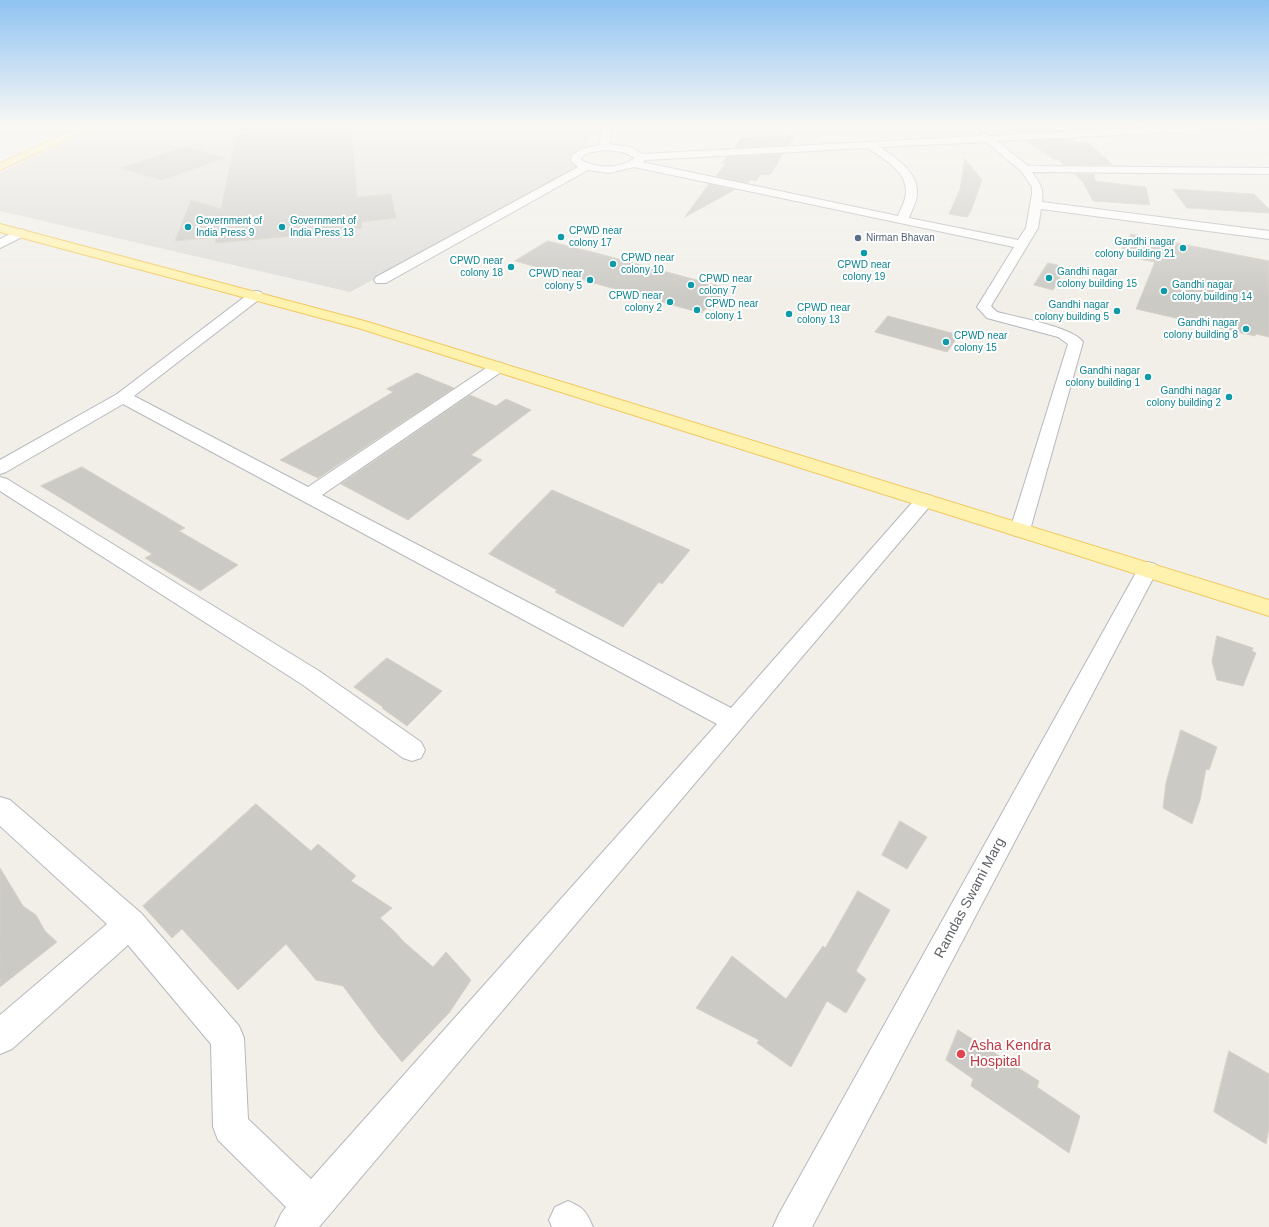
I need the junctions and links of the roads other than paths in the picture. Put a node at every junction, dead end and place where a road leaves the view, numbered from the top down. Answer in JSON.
{"nodes":[{"id":1,"x":556,"y":183,"type":"edge"},
{"id":2,"x":740,"y":183,"type":"edge"},
{"id":3,"x":911,"y":183,"type":"edge"},
{"id":4,"x":1034,"y":183,"type":"edge"},
{"id":5,"x":1036,"y":205,"type":"junction"},
{"id":6,"x":902,"y":220,"type":"junction"},
{"id":7,"x":0,"y":228,"type":"edge"},
{"id":8,"x":20,"y":233,"type":"junction"},
{"id":9,"x":1269,"y":236,"type":"edge"},
{"id":10,"x":0,"y":244,"type":"edge"},
{"id":11,"x":1022,"y":245,"type":"junction"},
{"id":12,"x":381,"y":280,"type":"dead end"},
{"id":13,"x":256,"y":295,"type":"junction"},
{"id":14,"x":498,"y":367,"type":"junction"},
{"id":15,"x":123,"y":397,"type":"junction"},
{"id":16,"x":0,"y":468,"type":"edge"},
{"id":17,"x":0,"y":483,"type":"edge"},
{"id":18,"x":309,"y":495,"type":"junction"},
{"id":19,"x":925,"y":500,"type":"junction"},
{"id":20,"x":1020,"y":530,"type":"junction"},
{"id":21,"x":1148,"y":570,"type":"junction"},
{"id":22,"x":1269,"y":608,"type":"edge"},
{"id":23,"x":734,"y":720,"type":"junction"},
{"id":24,"x":412,"y":750,"type":"dead end"},
{"id":25,"x":0,"y":809,"type":"edge"},
{"id":26,"x":130,"y":924,"type":"junction"},
{"id":27,"x":0,"y":1037,"type":"edge"},
{"id":28,"x":303,"y":1217,"type":"edge"},
{"id":29,"x":792,"y":1227,"type":"edge"}],
"edges":[{"from":1,"to":12,"type":"street"},
{"from":2,"to":6,"type":"street"},
{"from":3,"to":6,"type":"street"},
{"from":4,"to":5,"type":"street"},
{"from":5,"to":9,"type":"street"},
{"from":5,"to":11,"type":"street"},
{"from":6,"to":11,"type":"street"},
{"from":7,"to":8,"type":"main road"},
{"from":8,"to":10,"type":"street"},
{"from":8,"to":13,"type":"main road"},
{"from":11,"to":20,"type":"street"},
{"from":13,"to":14,"type":"main road"},
{"from":13,"to":15,"type":"street"},
{"from":14,"to":18,"type":"street"},
{"from":14,"to":19,"type":"main road"},
{"from":15,"to":16,"type":"street"},
{"from":15,"to":18,"type":"street"},
{"from":17,"to":24,"type":"street"},
{"from":18,"to":23,"type":"street"},
{"from":19,"to":20,"type":"main road"},
{"from":19,"to":23,"type":"street"},
{"from":20,"to":21,"type":"main road"},
{"from":21,"to":22,"type":"main road"},
{"from":21,"to":29,"type":"street","name":"Ramdas Swami Marg"},
{"from":23,"to":28,"type":"street"},
{"from":25,"to":26,"type":"street"},
{"from":26,"to":27,"type":"street"},
{"from":26,"to":28,"type":"street"}]}
